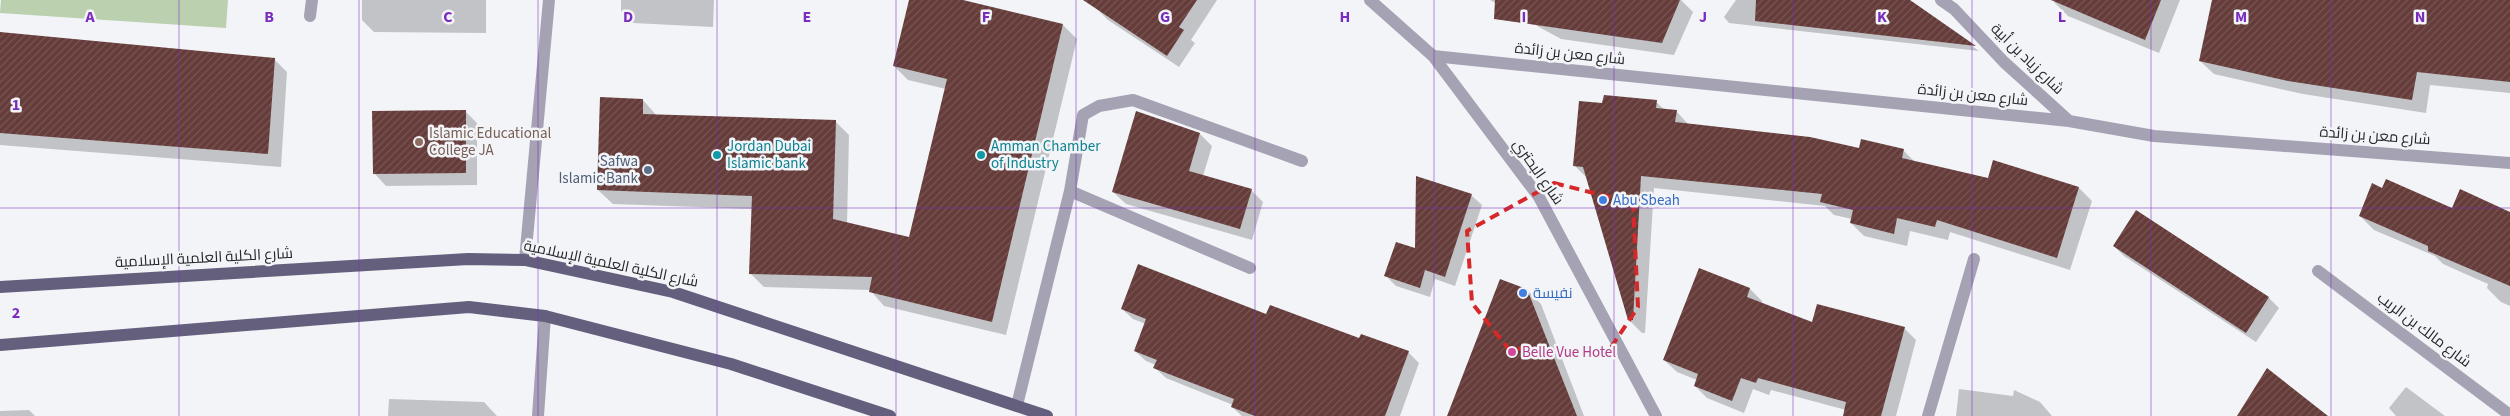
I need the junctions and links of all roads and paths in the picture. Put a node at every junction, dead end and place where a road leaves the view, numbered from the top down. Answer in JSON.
{"nodes":[{"id":1,"x":312,"y":0,"type":"edge"},
{"id":2,"x":550,"y":0,"type":"edge"},
{"id":3,"x":1370,"y":0,"type":"edge"},
{"id":4,"x":1941,"y":0,"type":"edge"},
{"id":5,"x":310,"y":16,"type":"dead end"},
{"id":6,"x":1433,"y":56,"type":"junction"},
{"id":7,"x":2069,"y":121,"type":"junction"},
{"id":8,"x":1302,"y":161,"type":"dead end"},
{"id":9,"x":2510,"y":163,"type":"edge"},
{"id":10,"x":1070,"y":191,"type":"junction"},
{"id":11,"x":1974,"y":259,"type":"dead end"},
{"id":12,"x":525,"y":260,"type":"junction"},
{"id":13,"x":1250,"y":268,"type":"dead end"},
{"id":14,"x":2318,"y":271,"type":"dead end"},
{"id":15,"x":0,"y":287,"type":"edge"},
{"id":16,"x":545,"y":316,"type":"junction"},
{"id":17,"x":0,"y":345,"type":"edge"},
{"id":18,"x":1017,"y":405,"type":"junction"},
{"id":19,"x":2510,"y":415,"type":"edge"},
{"id":20,"x":538,"y":416,"type":"edge"},
{"id":21,"x":890,"y":416,"type":"edge"},
{"id":22,"x":1047,"y":416,"type":"edge"},
{"id":23,"x":1656,"y":416,"type":"edge"},
{"id":24,"x":1928,"y":416,"type":"edge"}],
"edges":[{"from":1,"to":5,"type":"street"},
{"from":2,"to":12,"type":"street"},
{"from":3,"to":6,"type":"street","name":"شارع البحتري"},
{"from":4,"to":7,"type":"street","name":"شارع زياد بن أبية"},
{"from":6,"to":7,"type":"street","name":"شارع معن بن زائدة"},
{"from":6,"to":23,"type":"street","name":"شارع البحتري"},
{"from":7,"to":9,"type":"street","name":"شارع معن بن زائدة"},
{"from":8,"to":10,"type":"street"},
{"from":10,"to":13,"type":"street"},
{"from":10,"to":18,"type":"street"},
{"from":11,"to":24,"type":"street"},
{"from":12,"to":15,"type":"main road","name":"شارع الكلية العلمية الإسلامية"},
{"from":12,"to":18,"type":"main road","name":"شارع الكلية العلمية الإسلامية"},
{"from":14,"to":19,"type":"street","name":"شارع مالك بن الريب"},
{"from":16,"to":17,"type":"main road"},
{"from":16,"to":20,"type":"street"},
{"from":16,"to":21,"type":"main road"},
{"from":18,"to":22,"type":"main road","name":"شارع الكلية العلمية الإسلامية"}]}
